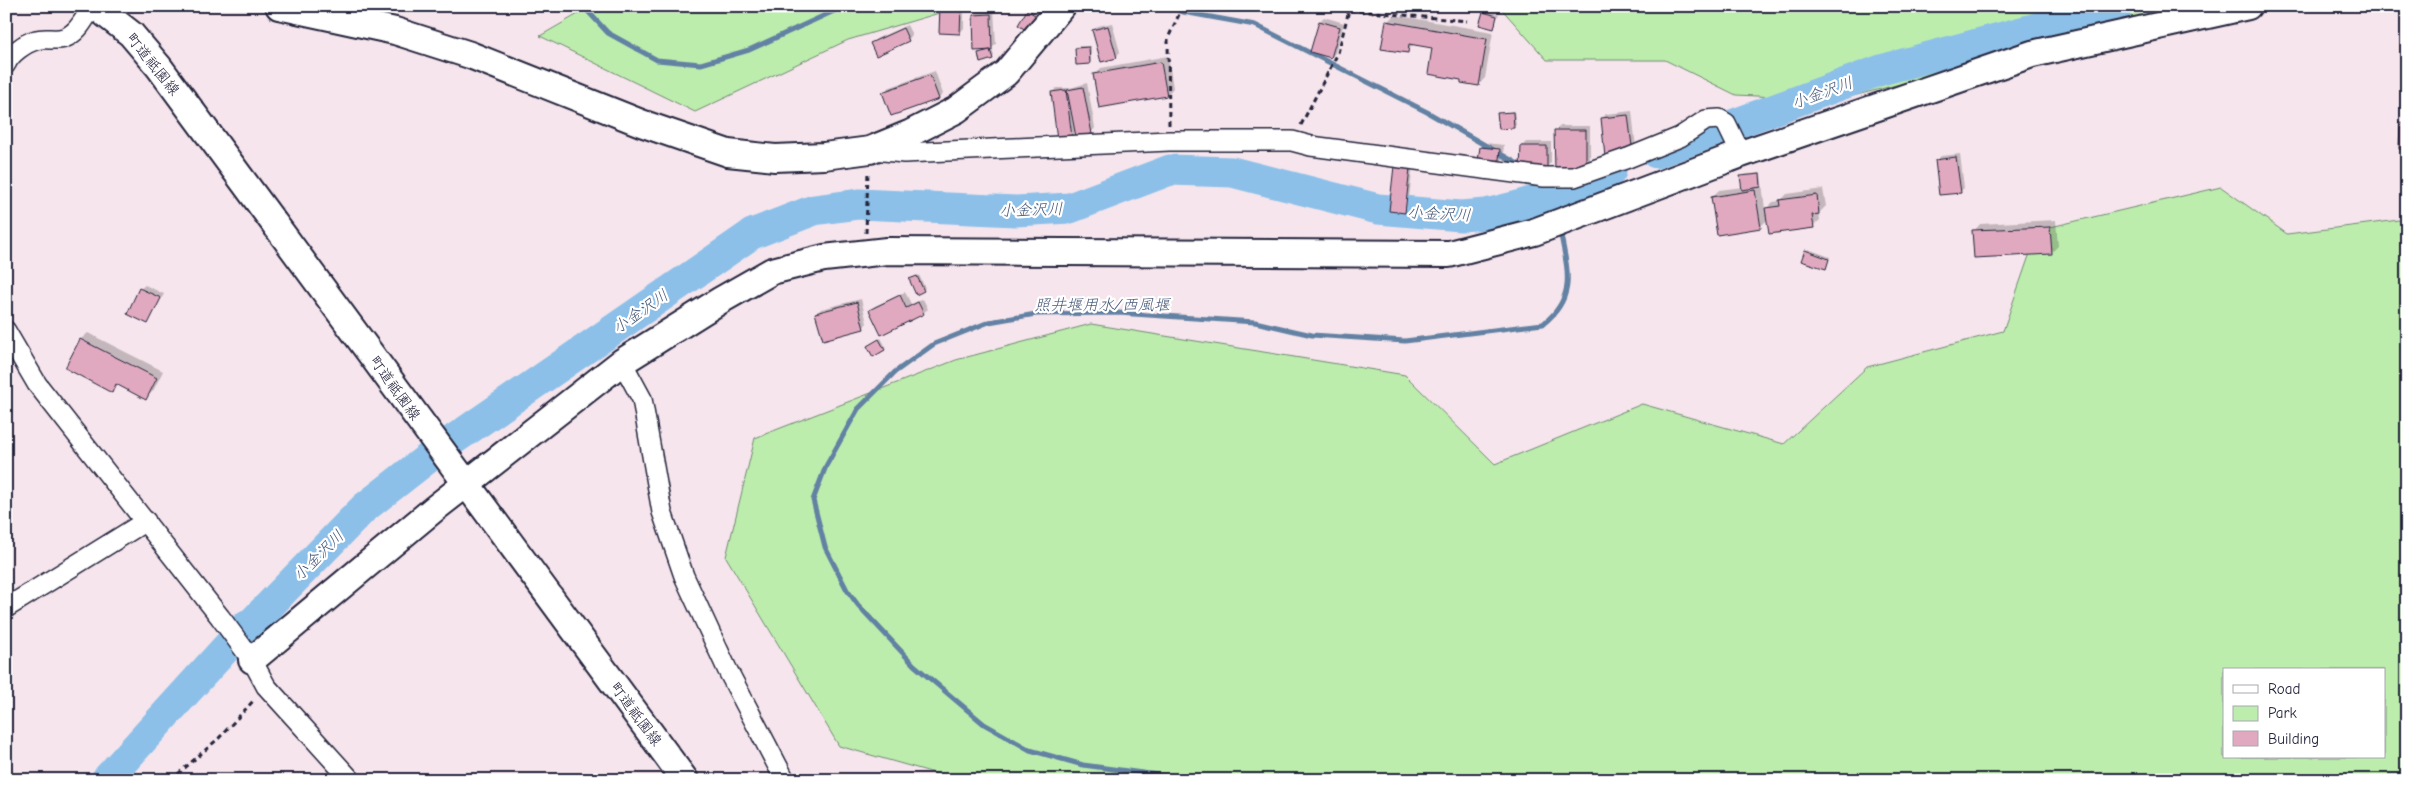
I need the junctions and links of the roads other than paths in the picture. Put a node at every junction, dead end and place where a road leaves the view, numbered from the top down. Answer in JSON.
{"nodes":[{"id":1,"x":94,"y":6,"type":"edge"},
{"id":2,"x":279,"y":6,"type":"edge"},
{"id":3,"x":1062,"y":6,"type":"edge"},
{"id":4,"x":2248,"y":6,"type":"edge"},
{"id":5,"x":6,"y":64,"type":"edge"},
{"id":6,"x":870,"y":150,"type":"junction"},
{"id":7,"x":1741,"y":154,"type":"junction"},
{"id":8,"x":6,"y":331,"type":"edge"},
{"id":9,"x":622,"y":362,"type":"junction"},
{"id":10,"x":465,"y":484,"type":"junction"},
{"id":11,"x":146,"y":521,"type":"junction"},
{"id":12,"x":6,"y":608,"type":"edge"},
{"id":13,"x":249,"y":655,"type":"junction"},
{"id":14,"x":351,"y":780,"type":"edge"},
{"id":15,"x":685,"y":780,"type":"edge"},
{"id":16,"x":785,"y":780,"type":"edge"}],
"edges":[{"from":1,"to":5,"type":"street"},
{"from":1,"to":10,"type":"street","name":"町道祗園線"},
{"from":2,"to":6,"type":"street"},
{"from":3,"to":6,"type":"street"},
{"from":4,"to":7,"type":"street"},
{"from":6,"to":7,"type":"street"},
{"from":7,"to":9,"type":"street"},
{"from":8,"to":11,"type":"street"},
{"from":9,"to":10,"type":"street"},
{"from":9,"to":16,"type":"street"},
{"from":10,"to":13,"type":"street"},
{"from":10,"to":15,"type":"street","name":"町道祗園線"},
{"from":11,"to":12,"type":"street"},
{"from":11,"to":13,"type":"street"},
{"from":13,"to":14,"type":"street"}]}
